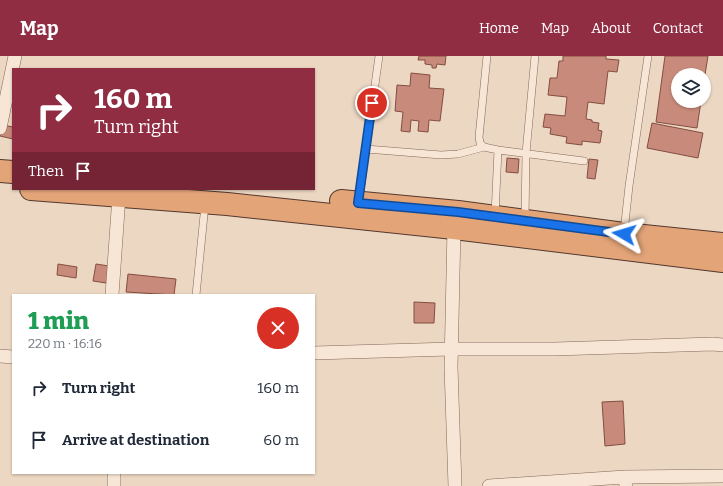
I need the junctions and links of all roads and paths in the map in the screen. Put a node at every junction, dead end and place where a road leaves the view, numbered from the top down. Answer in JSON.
{"nodes":[{"id":1,"x":15,"y":56,"type":"edge"},
{"id":2,"x":379,"y":56,"type":"edge"},
{"id":3,"x":487,"y":56,"type":"edge"},
{"id":4,"x":535,"y":56,"type":"edge"},
{"id":5,"x":648,"y":56,"type":"edge"},
{"id":6,"x":12,"y":68,"type":"edge"},
{"id":7,"x":12,"y":70,"type":"edge"},
{"id":8,"x":0,"y":128,"type":"edge"},
{"id":9,"x":484,"y":146,"type":"junction"},
{"id":10,"x":366,"y":149,"type":"junction"},
{"id":11,"x":498,"y":150,"type":"junction"},
{"id":12,"x":526,"y":152,"type":"junction"},
{"id":13,"x":584,"y":161,"type":"dead end"},
{"id":14,"x":0,"y":171,"type":"edge"},
{"id":15,"x":12,"y":172,"type":"edge"},
{"id":16,"x":0,"y":187,"type":"edge"},
{"id":17,"x":12,"y":188,"type":"edge"},
{"id":18,"x":44,"y":190,"type":"edge"},
{"id":19,"x":119,"y":196,"type":"junction"},
{"id":20,"x":203,"y":196,"type":"edge"},
{"id":21,"x":358,"y":203,"type":"junction"},
{"id":22,"x":495,"y":217,"type":"junction"},
{"id":23,"x":525,"y":221,"type":"junction"},
{"id":24,"x":454,"y":228,"type":"junction"},
{"id":25,"x":624,"y":234,"type":"junction"},
{"id":26,"x":723,"y":244,"type":"edge"},
{"id":27,"x":723,"y":261,"type":"edge"},
{"id":28,"x":112,"y":294,"type":"edge"},
{"id":29,"x":196,"y":294,"type":"edge"},
{"id":30,"x":723,"y":345,"type":"edge"},
{"id":31,"x":451,"y":349,"type":"junction"},
{"id":32,"x":315,"y":353,"type":"edge"},
{"id":33,"x":0,"y":356,"type":"edge"},
{"id":34,"x":12,"y":357,"type":"edge"},
{"id":35,"x":114,"y":474,"type":"edge"},
{"id":36,"x":723,"y":476,"type":"edge"},
{"id":37,"x":626,"y":481,"type":"edge"},
{"id":38,"x":114,"y":486,"type":"edge"},
{"id":39,"x":455,"y":486,"type":"edge"},
{"id":40,"x":489,"y":486,"type":"edge"}],
"edges":[{"from":1,"to":6,"type":"street"},
{"from":2,"to":10,"type":"lane"},
{"from":3,"to":9,"type":"lane"},
{"from":4,"to":12,"type":"lane"},
{"from":5,"to":25,"type":"lane"},
{"from":7,"to":8,"type":"street"},
{"from":9,"to":10,"type":"lane"},
{"from":9,"to":11,"type":"lane"},
{"from":10,"to":21,"type":"lane"},
{"from":11,"to":12,"type":"lane"},
{"from":11,"to":22,"type":"lane"},
{"from":12,"to":13,"type":"lane"},
{"from":12,"to":23,"type":"lane"},
{"from":14,"to":15,"type":"highway"},
{"from":16,"to":17,"type":"highway"},
{"from":18,"to":19,"type":"highway"},
{"from":19,"to":20,"type":"highway"},
{"from":19,"to":28,"type":"street"},
{"from":20,"to":21,"type":"highway"},
{"from":20,"to":24,"type":"highway"},
{"from":20,"to":29,"type":"lane"},
{"from":21,"to":22,"type":"highway"},
{"from":22,"to":23,"type":"highway"},
{"from":23,"to":25,"type":"highway"},
{"from":24,"to":27,"type":"highway"},
{"from":24,"to":31,"type":"street"},
{"from":25,"to":26,"type":"highway"},
{"from":30,"to":31,"type":"street"},
{"from":31,"to":32,"type":"street"},
{"from":31,"to":39,"type":"street"},
{"from":33,"to":34,"type":"street"},
{"from":35,"to":38,"type":"street"},
{"from":36,"to":37,"type":"street"},
{"from":37,"to":40,"type":"street"}]}
